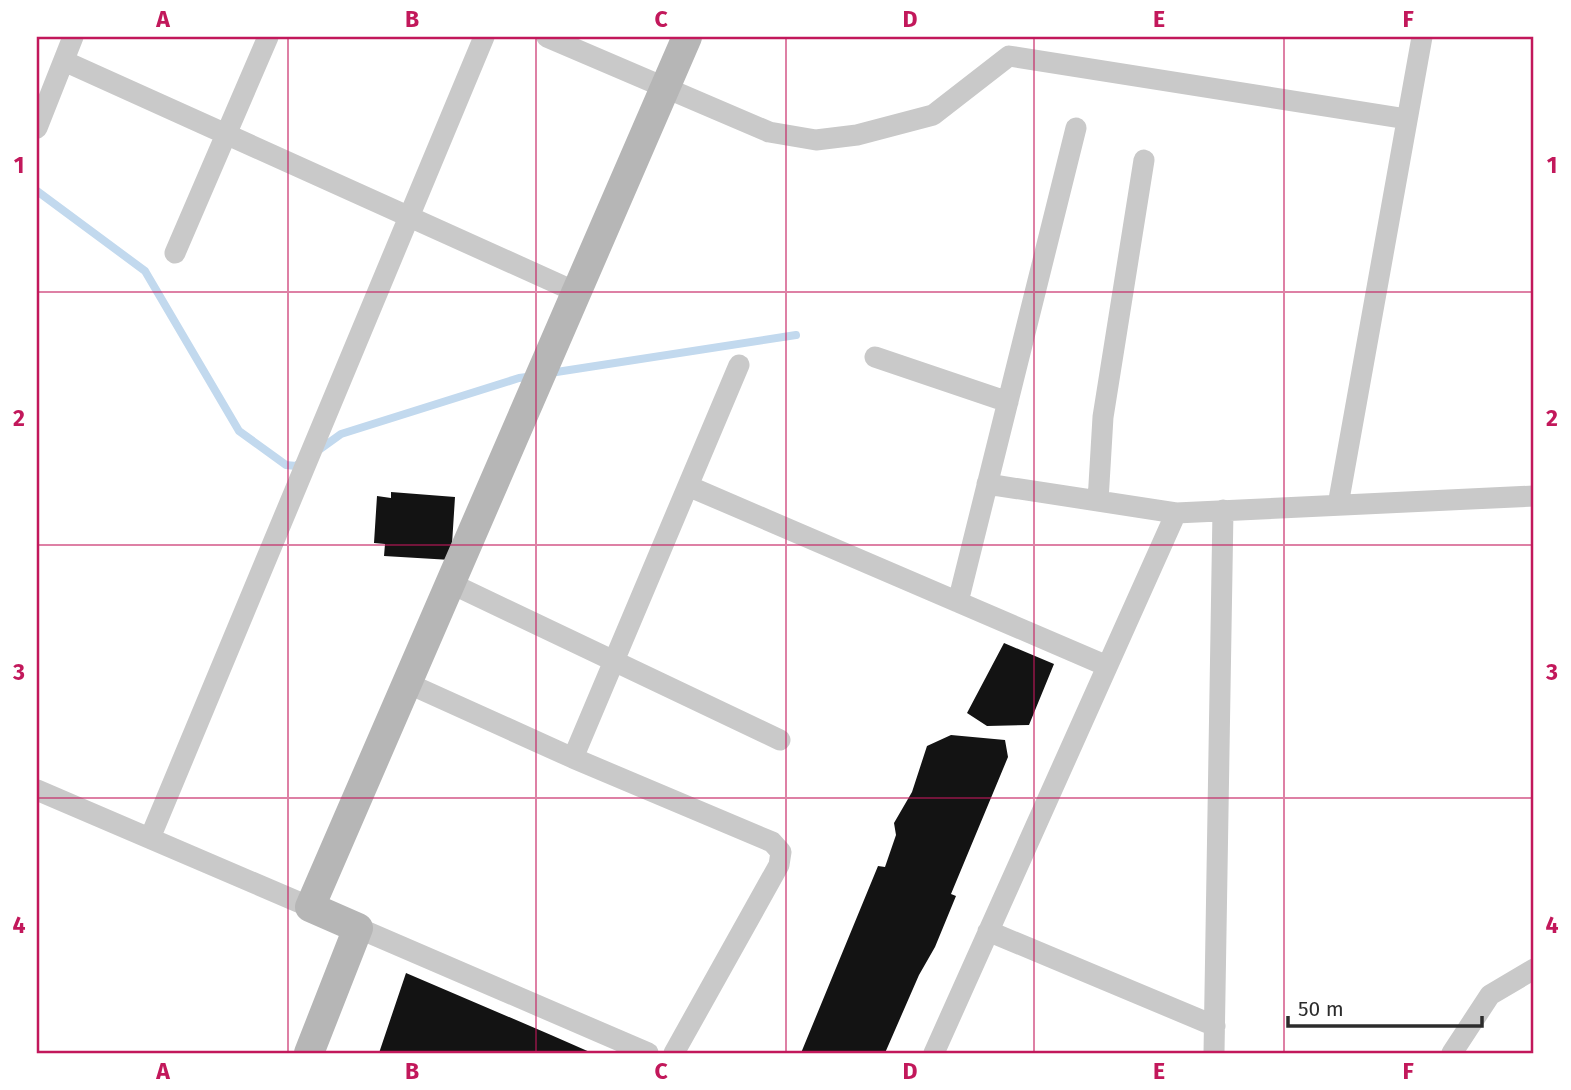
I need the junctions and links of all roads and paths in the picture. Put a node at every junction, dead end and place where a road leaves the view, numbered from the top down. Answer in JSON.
{"nodes":[{"id":1,"x":74,"y":37,"type":"edge"},
{"id":2,"x":268,"y":37,"type":"edge"},
{"id":3,"x":484,"y":37,"type":"edge"},
{"id":4,"x":547,"y":37,"type":"edge"},
{"id":5,"x":687,"y":37,"type":"edge"},
{"id":6,"x":1422,"y":37,"type":"edge"},
{"id":7,"x":64,"y":61,"type":"junction"},
{"id":8,"x":665,"y":87,"type":"junction"},
{"id":9,"x":1407,"y":119,"type":"junction"},
{"id":10,"x":37,"y":128,"type":"edge"},
{"id":11,"x":1076,"y":128,"type":"dead end"},
{"id":12,"x":226,"y":134,"type":"junction"},
{"id":13,"x":1144,"y":160,"type":"dead end"},
{"id":14,"x":409,"y":216,"type":"junction"},
{"id":15,"x":174,"y":253,"type":"dead end"},
{"id":16,"x":576,"y":292,"type":"junction"},
{"id":17,"x":875,"y":357,"type":"dead end"},
{"id":18,"x":739,"y":365,"type":"dead end"},
{"id":19,"x":1008,"y":402,"type":"junction"},
{"id":20,"x":987,"y":484,"type":"junction"},
{"id":21,"x":688,"y":486,"type":"junction"},
{"id":22,"x":1534,"y":496,"type":"edge"},
{"id":23,"x":1098,"y":501,"type":"junction"},
{"id":24,"x":1338,"y":505,"type":"junction"},
{"id":25,"x":1223,"y":510,"type":"junction"},
{"id":26,"x":1176,"y":513,"type":"junction"},
{"id":27,"x":450,"y":583,"type":"junction"},
{"id":28,"x":958,"y":602,"type":"junction"},
{"id":29,"x":615,"y":659,"type":"junction"},
{"id":30,"x":1107,"y":666,"type":"junction"},
{"id":31,"x":407,"y":683,"type":"junction"},
{"id":32,"x":780,"y":740,"type":"dead end"},
{"id":33,"x":573,"y":758,"type":"junction"},
{"id":34,"x":37,"y":790,"type":"edge"},
{"id":35,"x":149,"y":838,"type":"junction"},
{"id":36,"x":310,"y":907,"type":"junction"},
{"id":37,"x":358,"y":928,"type":"junction"},
{"id":38,"x":988,"y":931,"type":"junction"},
{"id":39,"x":1534,"y":969,"type":"edge"},
{"id":40,"x":1215,"y":1026,"type":"junction"},
{"id":41,"x":309,"y":1053,"type":"edge"},
{"id":42,"x":648,"y":1053,"type":"edge"},
{"id":43,"x":674,"y":1053,"type":"edge"},
{"id":44,"x":934,"y":1053,"type":"edge"},
{"id":45,"x":1214,"y":1053,"type":"edge"},
{"id":46,"x":1452,"y":1053,"type":"edge"}],
"edges":[{"from":1,"to":7,"type":"street"},
{"from":2,"to":12,"type":"street"},
{"from":3,"to":14,"type":"street"},
{"from":4,"to":8,"type":"street"},
{"from":5,"to":8,"type":"street"},
{"from":6,"to":9,"type":"street"},
{"from":7,"to":10,"type":"street"},
{"from":7,"to":12,"type":"street"},
{"from":8,"to":9,"type":"street"},
{"from":8,"to":16,"type":"street"},
{"from":9,"to":24,"type":"street"},
{"from":11,"to":19,"type":"street"},
{"from":12,"to":14,"type":"street"},
{"from":12,"to":15,"type":"street"},
{"from":13,"to":23,"type":"street"},
{"from":14,"to":16,"type":"street"},
{"from":14,"to":35,"type":"street"},
{"from":16,"to":27,"type":"street"},
{"from":17,"to":19,"type":"street"},
{"from":18,"to":21,"type":"street"},
{"from":19,"to":20,"type":"street"},
{"from":20,"to":23,"type":"street"},
{"from":20,"to":28,"type":"street"},
{"from":21,"to":28,"type":"street"},
{"from":21,"to":29,"type":"street"},
{"from":22,"to":24,"type":"street"},
{"from":23,"to":26,"type":"street"},
{"from":24,"to":25,"type":"street"},
{"from":25,"to":26,"type":"street"},
{"from":25,"to":40,"type":"street"},
{"from":26,"to":30,"type":"street"},
{"from":27,"to":29,"type":"street"},
{"from":27,"to":31,"type":"street"},
{"from":28,"to":30,"type":"street"},
{"from":29,"to":32,"type":"street"},
{"from":29,"to":33,"type":"street"},
{"from":30,"to":38,"type":"street"},
{"from":31,"to":33,"type":"street"},
{"from":31,"to":36,"type":"street"},
{"from":33,"to":43,"type":"street"},
{"from":34,"to":35,"type":"street"},
{"from":35,"to":36,"type":"street"},
{"from":36,"to":37,"type":"street"},
{"from":37,"to":41,"type":"street"},
{"from":37,"to":42,"type":"street"},
{"from":38,"to":40,"type":"street"},
{"from":38,"to":44,"type":"street"},
{"from":39,"to":46,"type":"street"},
{"from":40,"to":45,"type":"street"}]}
